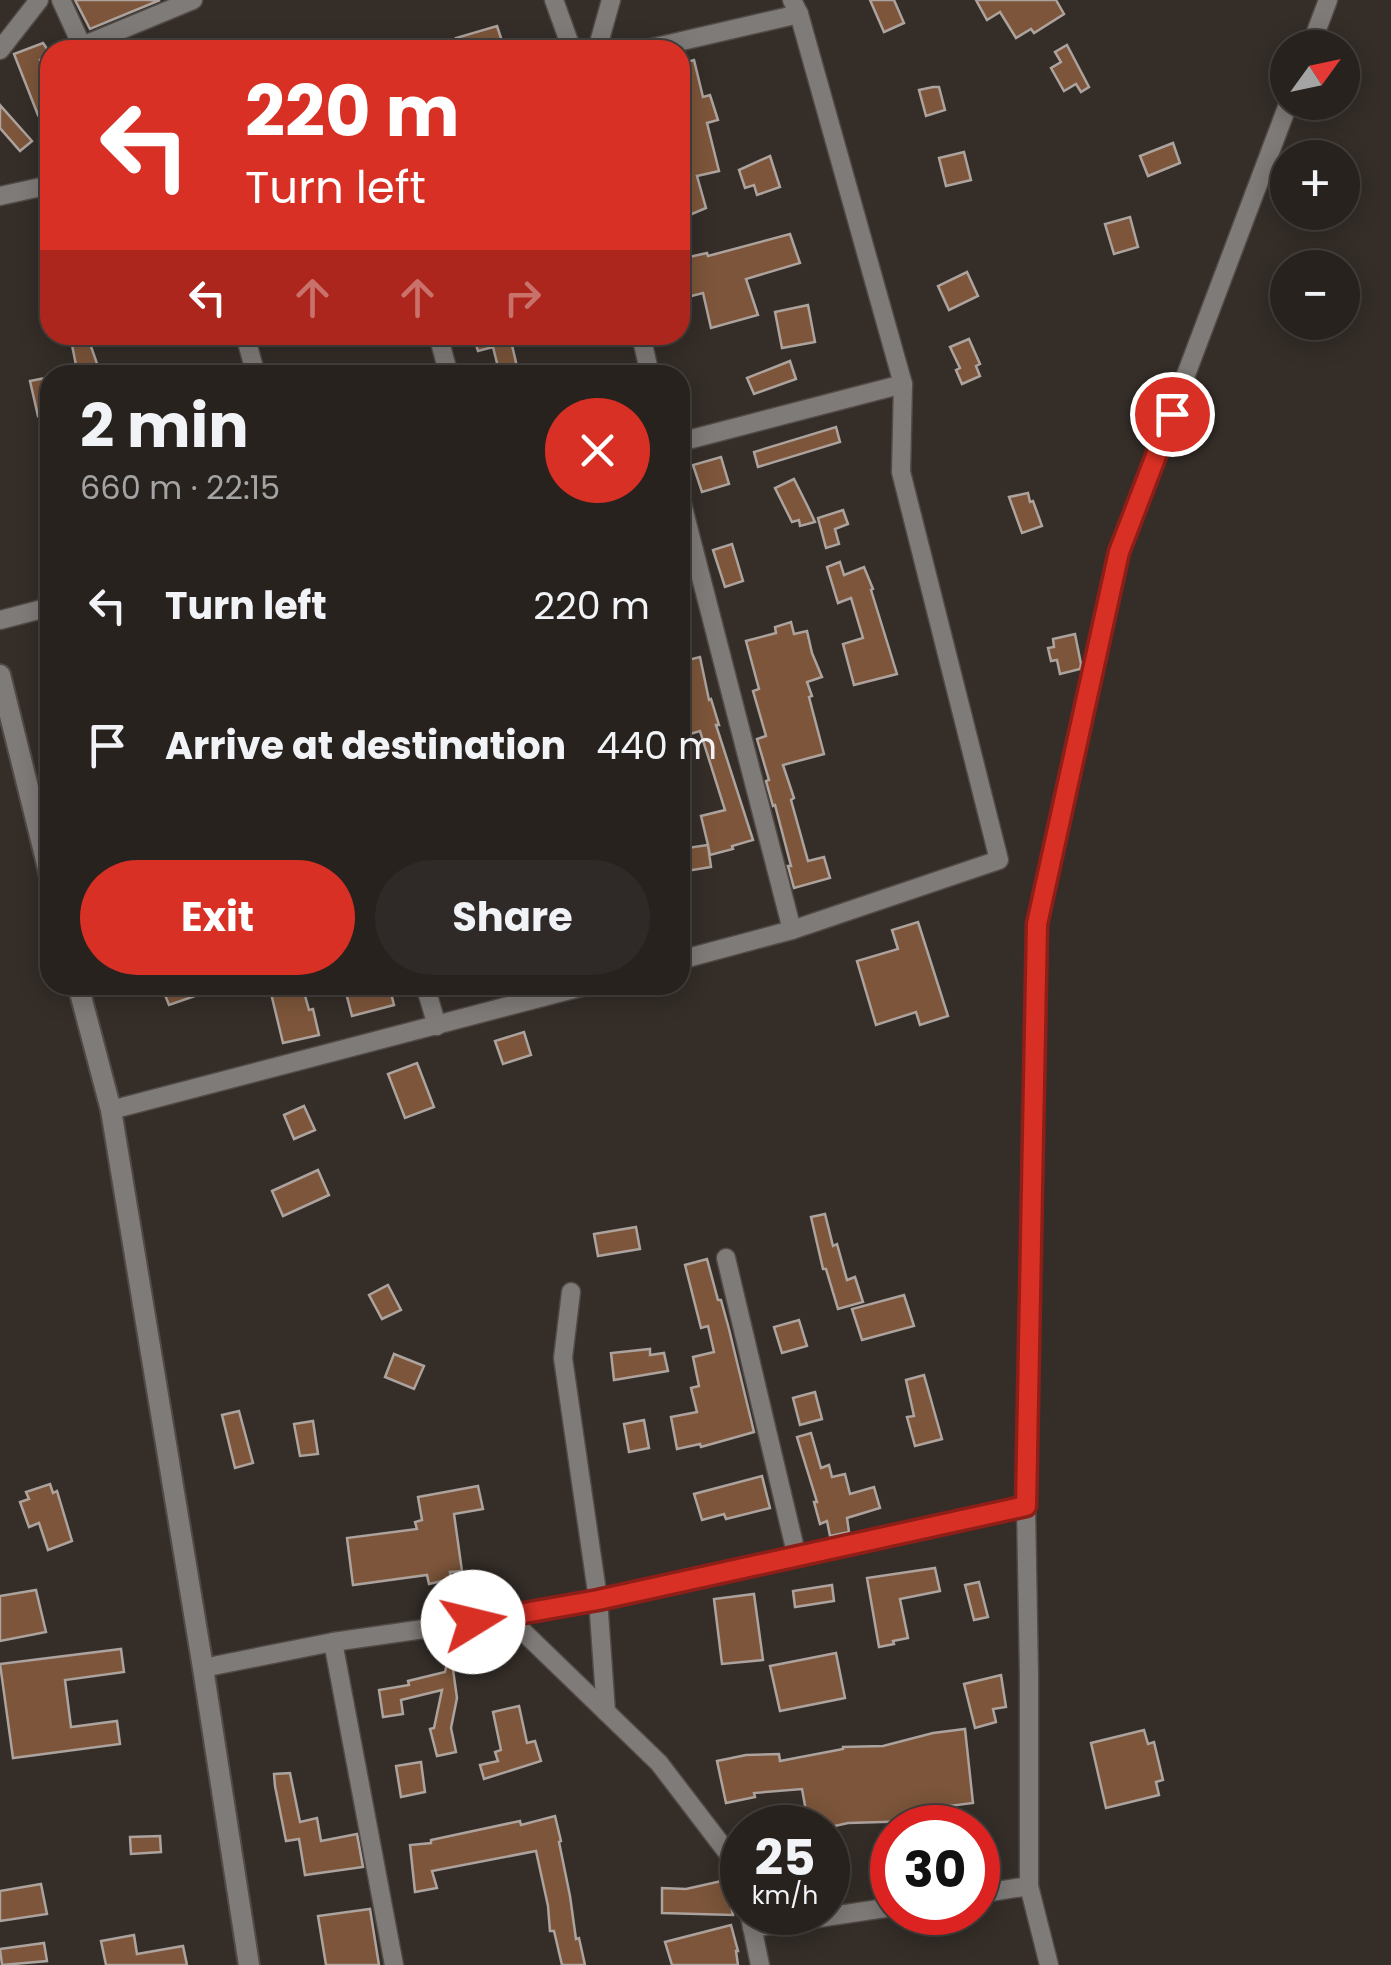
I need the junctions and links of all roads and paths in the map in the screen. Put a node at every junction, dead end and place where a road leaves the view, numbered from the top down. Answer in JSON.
{"nodes":[{"id":1,"x":39,"y":0,"type":"edge"},
{"id":2,"x":61,"y":0,"type":"edge"},
{"id":3,"x":193,"y":0,"type":"edge"},
{"id":4,"x":554,"y":0,"type":"edge"},
{"id":5,"x":611,"y":0,"type":"edge"},
{"id":6,"x":1328,"y":0,"type":"edge"},
{"id":7,"x":796,"y":7,"type":"edge"},
{"id":8,"x":1317,"y":30,"type":"edge"},
{"id":9,"x":79,"y":40,"type":"edge"},
{"id":10,"x":96,"y":40,"type":"edge"},
{"id":11,"x":568,"y":40,"type":"edge"},
{"id":12,"x":600,"y":40,"type":"edge"},
{"id":13,"x":679,"y":40,"type":"edge"},
{"id":14,"x":0,"y":50,"type":"edge"},
{"id":15,"x":1282,"y":120,"type":"edge"},
{"id":16,"x":40,"y":187,"type":"edge"},
{"id":17,"x":0,"y":196,"type":"edge"},
{"id":18,"x":904,"y":384,"type":"junction"},
{"id":19,"x":690,"y":439,"type":"edge"},
{"id":20,"x":690,"y":535,"type":"edge"},
{"id":21,"x":40,"y":610,"type":"edge"},
{"id":22,"x":0,"y":620,"type":"edge"},
{"id":23,"x":0,"y":676,"type":"edge"},
{"id":24,"x":5,"y":726,"type":"edge"},
{"id":25,"x":40,"y":843,"type":"edge"},
{"id":26,"x":792,"y":930,"type":"junction"},
{"id":27,"x":690,"y":957,"type":"edge"},
{"id":28,"x":81,"y":995,"type":"edge"},
{"id":29,"x":429,"y":995,"type":"edge"},
{"id":30,"x":552,"y":995,"type":"edge"},
{"id":31,"x":437,"y":1026,"type":"junction"},
{"id":32,"x":111,"y":1110,"type":"junction"},
{"id":33,"x":726,"y":1258,"type":"dead end"},
{"id":34,"x":571,"y":1292,"type":"dead end"},
{"id":35,"x":1026,"y":1506,"type":"junction"},
{"id":36,"x":797,"y":1557,"type":"junction"},
{"id":37,"x":598,"y":1600,"type":"junction"},
{"id":38,"x":508,"y":1616,"type":"junction"},
{"id":39,"x":333,"y":1642,"type":"junction"},
{"id":40,"x":203,"y":1668,"type":"junction"},
{"id":41,"x":606,"y":1712,"type":"junction"},
{"id":42,"x":720,"y":1844,"type":"edge"},
{"id":43,"x":1029,"y":1886,"type":"junction"},
{"id":44,"x":1000,"y":1891,"type":"edge"},
{"id":45,"x":754,"y":1935,"type":"edge"},
{"id":46,"x":249,"y":1965,"type":"edge"},
{"id":47,"x":394,"y":1965,"type":"edge"},
{"id":48,"x":760,"y":1965,"type":"edge"},
{"id":49,"x":1049,"y":1965,"type":"edge"}],
"edges":[{"from":1,"to":14,"type":"street"},
{"from":2,"to":9,"type":"street"},
{"from":3,"to":10,"type":"street"},
{"from":4,"to":11,"type":"street"},
{"from":5,"to":12,"type":"street"},
{"from":6,"to":8,"type":"street"},
{"from":7,"to":13,"type":"street"},
{"from":7,"to":18,"type":"street"},
{"from":15,"to":35,"type":"street"},
{"from":16,"to":17,"type":"street"},
{"from":18,"to":19,"type":"street"},
{"from":18,"to":26,"type":"street"},
{"from":20,"to":26,"type":"street"},
{"from":21,"to":22,"type":"street"},
{"from":23,"to":24,"type":"street"},
{"from":24,"to":25,"type":"street"},
{"from":26,"to":27,"type":"street"},
{"from":28,"to":32,"type":"street"},
{"from":29,"to":31,"type":"street"},
{"from":30,"to":31,"type":"street"},
{"from":31,"to":32,"type":"street"},
{"from":32,"to":40,"type":"street"},
{"from":33,"to":36,"type":"street"},
{"from":34,"to":37,"type":"street"},
{"from":35,"to":36,"type":"street"},
{"from":35,"to":43,"type":"street"},
{"from":36,"to":37,"type":"street"},
{"from":37,"to":38,"type":"street"},
{"from":37,"to":41,"type":"street"},
{"from":38,"to":39,"type":"street"},
{"from":38,"to":41,"type":"street"},
{"from":39,"to":40,"type":"street"},
{"from":39,"to":47,"type":"street"},
{"from":40,"to":46,"type":"street"},
{"from":41,"to":42,"type":"street"},
{"from":43,"to":44,"type":"street"},
{"from":43,"to":49,"type":"street"},
{"from":45,"to":48,"type":"street"}]}
